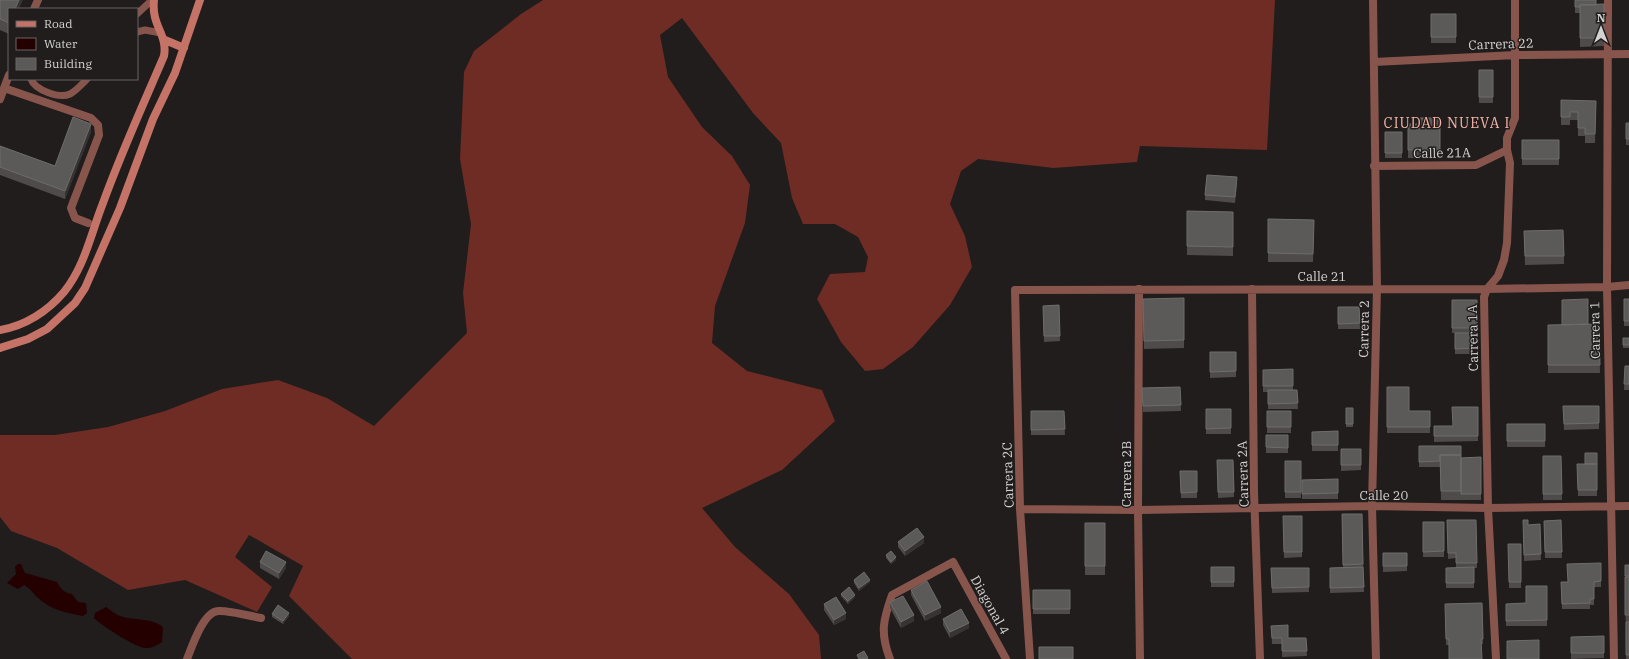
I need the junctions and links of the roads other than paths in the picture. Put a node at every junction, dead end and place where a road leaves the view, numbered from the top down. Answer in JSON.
{"nodes":[{"id":1,"x":153,"y":0,"type":"edge"},
{"id":2,"x":200,"y":0,"type":"edge"},
{"id":3,"x":1373,"y":0,"type":"edge"},
{"id":4,"x":1515,"y":0,"type":"edge"},
{"id":5,"x":1608,"y":0,"type":"edge"},
{"id":6,"x":138,"y":13,"type":"edge"},
{"id":7,"x":138,"y":32,"type":"edge"},
{"id":8,"x":163,"y":37,"type":"junction"},
{"id":9,"x":184,"y":48,"type":"junction"},
{"id":10,"x":1608,"y":54,"type":"junction"},
{"id":11,"x":1629,"y":54,"type":"edge"},
{"id":12,"x":1516,"y":55,"type":"junction"},
{"id":13,"x":1374,"y":62,"type":"junction"},
{"id":14,"x":8,"y":78,"type":"edge"},
{"id":15,"x":32,"y":80,"type":"edge"},
{"id":16,"x":85,"y":80,"type":"edge"},
{"id":17,"x":4,"y":88,"type":"junction"},
{"id":18,"x":0,"y":99,"type":"edge"},
{"id":19,"x":1507,"y":150,"type":"junction"},
{"id":20,"x":1374,"y":166,"type":"junction"},
{"id":21,"x":88,"y":223,"type":"dead end"},
{"id":22,"x":1629,"y":285,"type":"edge"},
{"id":23,"x":1607,"y":287,"type":"junction"},
{"id":24,"x":1252,"y":288,"type":"junction"},
{"id":25,"x":1377,"y":288,"type":"junction"},
{"id":26,"x":1139,"y":289,"type":"junction"},
{"id":27,"x":1487,"y":289,"type":"junction"},
{"id":28,"x":1015,"y":290,"type":"joint"},
{"id":29,"x":0,"y":330,"type":"edge"},
{"id":30,"x":0,"y":348,"type":"edge"},
{"id":31,"x":1372,"y":506,"type":"junction"},
{"id":32,"x":1610,"y":506,"type":"junction"},
{"id":33,"x":1629,"y":506,"type":"edge"},
{"id":34,"x":1488,"y":508,"type":"junction"},
{"id":35,"x":1020,"y":509,"type":"junction"},
{"id":36,"x":1138,"y":510,"type":"junction"},
{"id":37,"x":1256,"y":510,"type":"junction"},
{"id":38,"x":261,"y":618,"type":"dead end"},
{"id":39,"x":187,"y":659,"type":"edge"},
{"id":40,"x":890,"y":659,"type":"edge"},
{"id":41,"x":1006,"y":659,"type":"edge"},
{"id":42,"x":1030,"y":659,"type":"edge"},
{"id":43,"x":1140,"y":659,"type":"edge"},
{"id":44,"x":1260,"y":659,"type":"edge"},
{"id":45,"x":1376,"y":659,"type":"edge"},
{"id":46,"x":1496,"y":659,"type":"edge"},
{"id":47,"x":1614,"y":659,"type":"edge"}],
"edges":[{"from":1,"to":6,"type":"lane"},
{"from":1,"to":8,"type":"main road"},
{"from":2,"to":9,"type":"main road"},
{"from":3,"to":13,"type":"street","name":"Carrera 2"},
{"from":4,"to":12,"type":"street","name":"Carrera 1A"},
{"from":5,"to":10,"type":"street","name":"Carrera 1"},
{"from":7,"to":8,"type":"lane"},
{"from":8,"to":9,"type":"main road"},
{"from":8,"to":29,"type":"main road"},
{"from":9,"to":30,"type":"main road"},
{"from":10,"to":11,"type":"street","name":"Carrera 22"},
{"from":10,"to":12,"type":"street","name":"Carrera 22"},
{"from":10,"to":23,"type":"street","name":"Carrera 1"},
{"from":12,"to":13,"type":"street","name":"Carrera 22"},
{"from":12,"to":19,"type":"street","name":"Carrera 1A"},
{"from":13,"to":20,"type":"street","name":"Carrera 2"},
{"from":14,"to":17,"type":"street"},
{"from":15,"to":16,"type":"lane"},
{"from":17,"to":18,"type":"street"},
{"from":17,"to":21,"type":"street"},
{"from":19,"to":20,"type":"street","name":"Calle 21A"},
{"from":19,"to":27,"type":"street","name":"Carrera 1A"},
{"from":20,"to":25,"type":"street","name":"Carrera 2"},
{"from":22,"to":23,"type":"street","name":"Calle 21"},
{"from":23,"to":27,"type":"street","name":"Calle 21"},
{"from":23,"to":32,"type":"street","name":"Carrera 1"},
{"from":24,"to":25,"type":"street","name":"Calle 21"},
{"from":24,"to":26,"type":"street","name":"Calle 21"},
{"from":24,"to":37,"type":"street","name":"Carrera 2A"},
{"from":25,"to":27,"type":"street","name":"Calle 21"},
{"from":25,"to":31,"type":"street","name":"Carrera 2"},
{"from":26,"to":28,"type":"street","name":"Calle 21"},
{"from":26,"to":36,"type":"street","name":"Carrera 2B"},
{"from":27,"to":34,"type":"street","name":"Carrera 1A"},
{"from":28,"to":35,"type":"street","name":"Carrera 2C"},
{"from":31,"to":34,"type":"street","name":"Calle 20"},
{"from":31,"to":37,"type":"street","name":"Calle 20"},
{"from":31,"to":45,"type":"street","name":"Carrera 2"},
{"from":32,"to":33,"type":"street","name":"Calle 20"},
{"from":32,"to":34,"type":"street","name":"Calle 20"},
{"from":32,"to":47,"type":"street","name":"Carrera 1"},
{"from":34,"to":46,"type":"street","name":"Carrera 1A"},
{"from":35,"to":36,"type":"street","name":"Calle 20"},
{"from":35,"to":42,"type":"street","name":"Carrera 2C"},
{"from":36,"to":37,"type":"street","name":"Calle 20"},
{"from":36,"to":43,"type":"street","name":"Carrera 2B"},
{"from":37,"to":44,"type":"street","name":"Carrera 2A"},
{"from":38,"to":39,"type":"street"},
{"from":40,"to":41,"type":"street","name":"Diagonal 4"}]}
